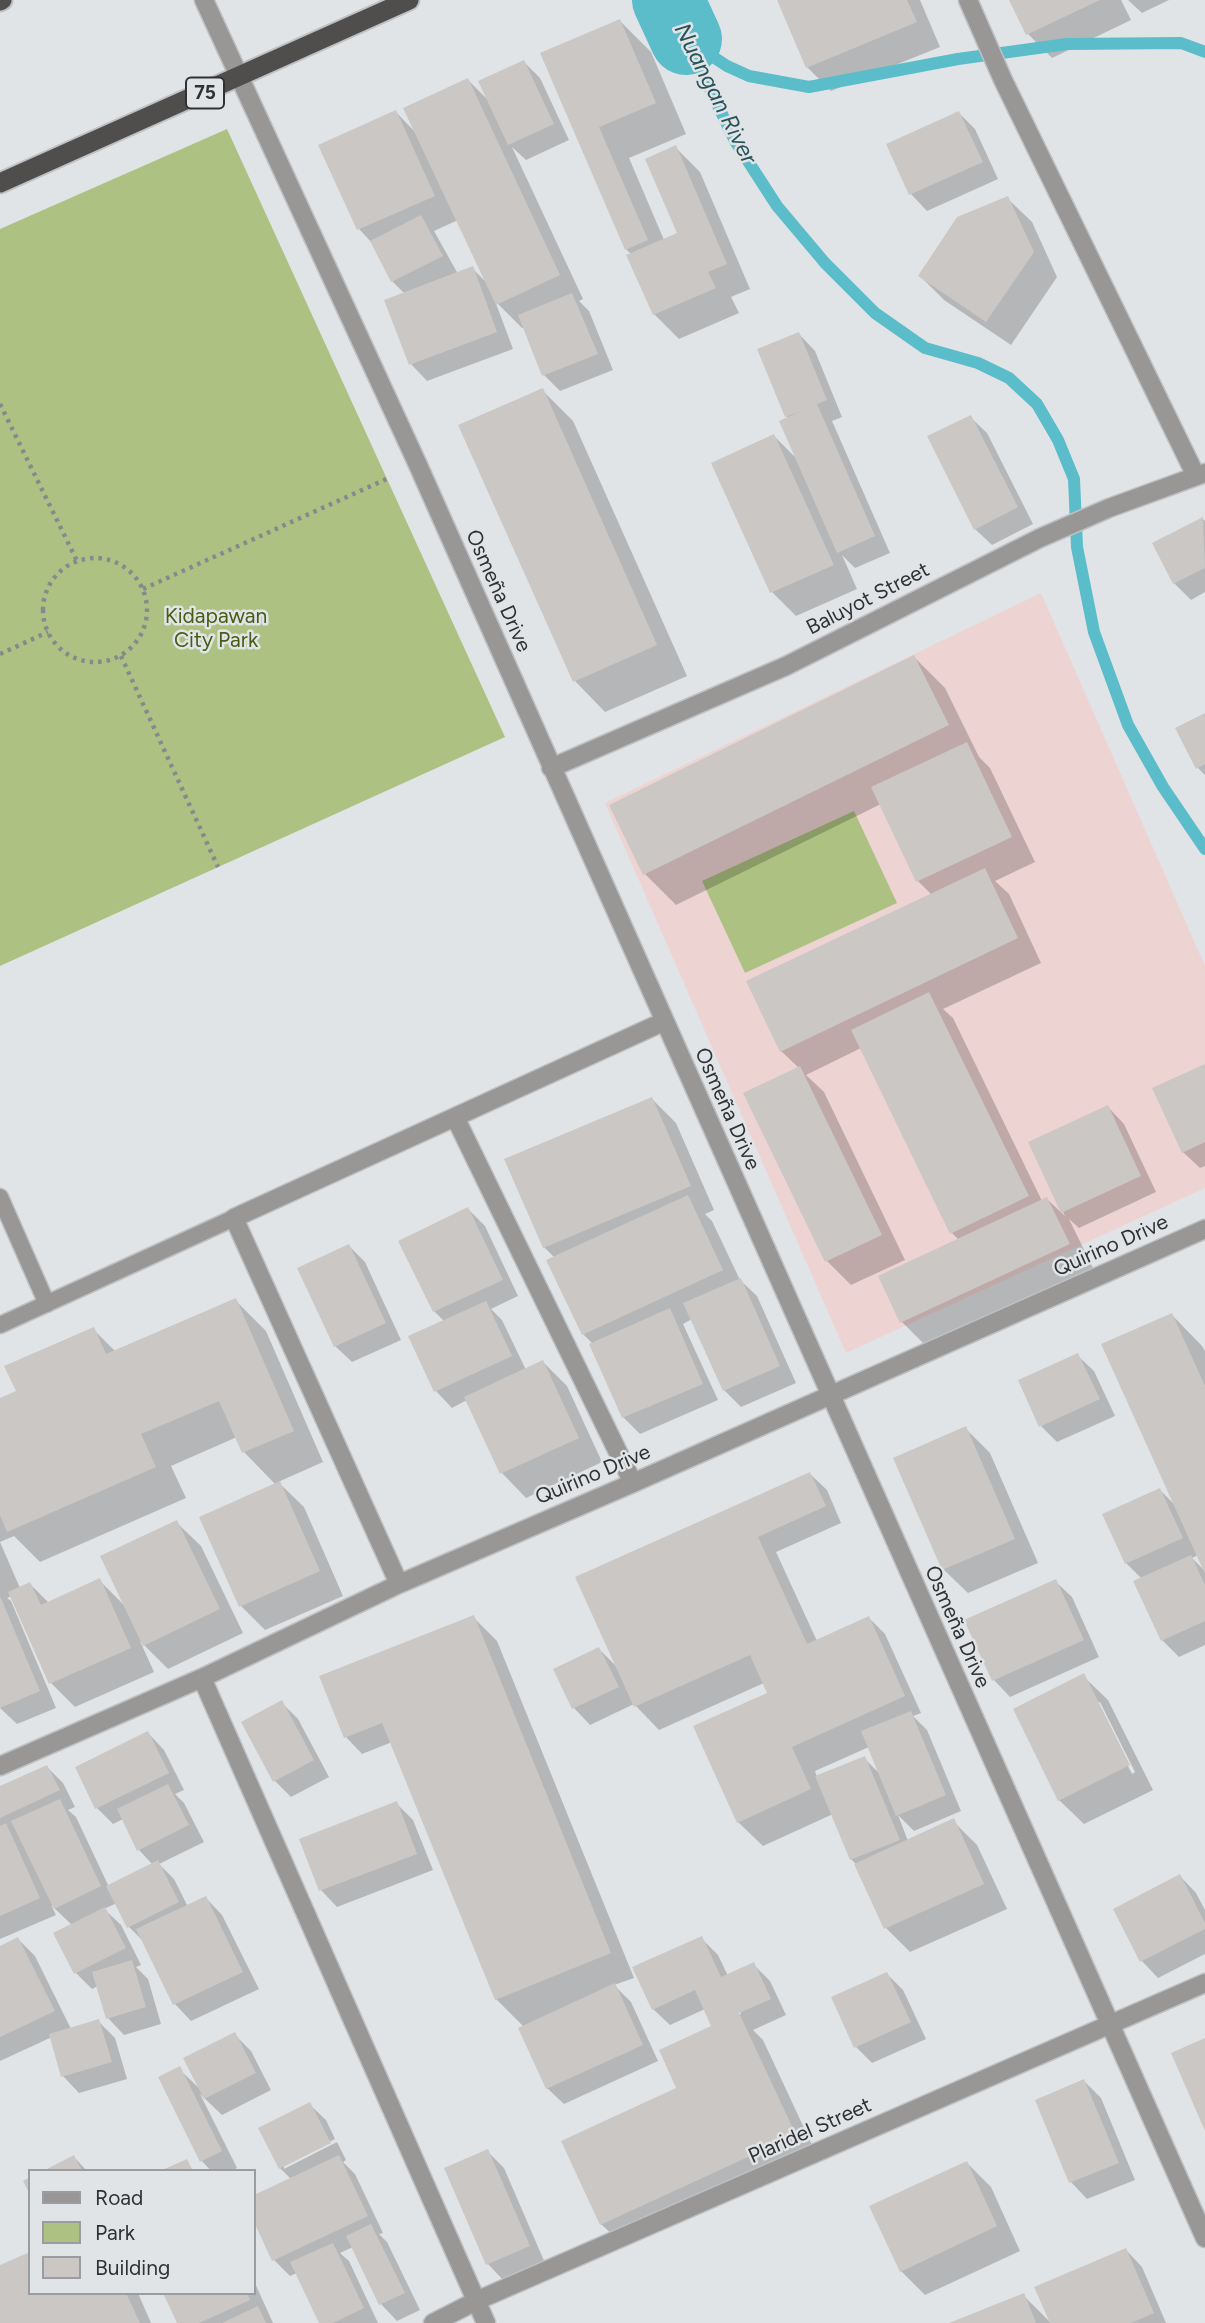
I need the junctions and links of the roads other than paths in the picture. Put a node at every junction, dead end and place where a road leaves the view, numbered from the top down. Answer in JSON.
{"nodes":[{"id":1,"x":204,"y":0,"type":"edge"},
{"id":2,"x":409,"y":0,"type":"edge"},
{"id":3,"x":969,"y":3,"type":"edge"},
{"id":4,"x":239,"y":77,"type":"junction"},
{"id":5,"x":0,"y":183,"type":"edge"},
{"id":6,"x":1201,"y":474,"type":"edge"},
{"id":7,"x":551,"y":768,"type":"junction"},
{"id":8,"x":663,"y":1022,"type":"junction"},
{"id":9,"x":455,"y":1117,"type":"junction"},
{"id":10,"x":0,"y":1197,"type":"edge"},
{"id":11,"x":233,"y":1219,"type":"junction"},
{"id":12,"x":1205,"y":1229,"type":"edge"},
{"id":13,"x":47,"y":1304,"type":"junction"},
{"id":14,"x":0,"y":1325,"type":"edge"},
{"id":15,"x":830,"y":1396,"type":"junction"},
{"id":16,"x":634,"y":1483,"type":"junction"},
{"id":17,"x":398,"y":1584,"type":"junction"},
{"id":18,"x":202,"y":1678,"type":"junction"},
{"id":19,"x":0,"y":1766,"type":"edge"},
{"id":20,"x":1205,"y":1983,"type":"edge"},
{"id":21,"x":1109,"y":2025,"type":"junction"},
{"id":22,"x":1205,"y":2238,"type":"edge"},
{"id":23,"x":476,"y":2301,"type":"junction"},
{"id":24,"x":433,"y":2323,"type":"edge"},
{"id":25,"x":486,"y":2323,"type":"edge"}],
"edges":[{"from":1,"to":4,"type":"street","name":"Osmeña Drive"},
{"from":2,"to":4,"type":"highway","number":"75"},
{"from":3,"to":6,"type":"street"},
{"from":4,"to":5,"type":"highway","number":"75"},
{"from":4,"to":7,"type":"street","name":"Osmeña Drive"},
{"from":6,"to":7,"type":"street","name":"Baluyot Street"},
{"from":7,"to":8,"type":"street","name":"Osmeña Drive"},
{"from":8,"to":9,"type":"street"},
{"from":8,"to":15,"type":"street","name":"Osmeña Drive"},
{"from":9,"to":11,"type":"street"},
{"from":9,"to":16,"type":"street"},
{"from":10,"to":13,"type":"lane"},
{"from":11,"to":13,"type":"lane"},
{"from":11,"to":17,"type":"street"},
{"from":12,"to":15,"type":"street","name":"Quirino Drive"},
{"from":13,"to":14,"type":"lane"},
{"from":15,"to":16,"type":"street","name":"Quirino Drive"},
{"from":15,"to":21,"type":"street","name":"Osmeña Drive"},
{"from":16,"to":17,"type":"street","name":"Quirino Drive"},
{"from":17,"to":18,"type":"street","name":"Quirino Drive"},
{"from":18,"to":19,"type":"street","name":"Quirino Drive"},
{"from":18,"to":23,"type":"street"},
{"from":20,"to":21,"type":"street","name":"Plaridel Street"},
{"from":21,"to":22,"type":"street","name":"Osmeña Drive"},
{"from":21,"to":23,"type":"street","name":"Plaridel Street"},
{"from":23,"to":24,"type":"street","name":"Plaridel Street"},
{"from":23,"to":25,"type":"street"}]}
